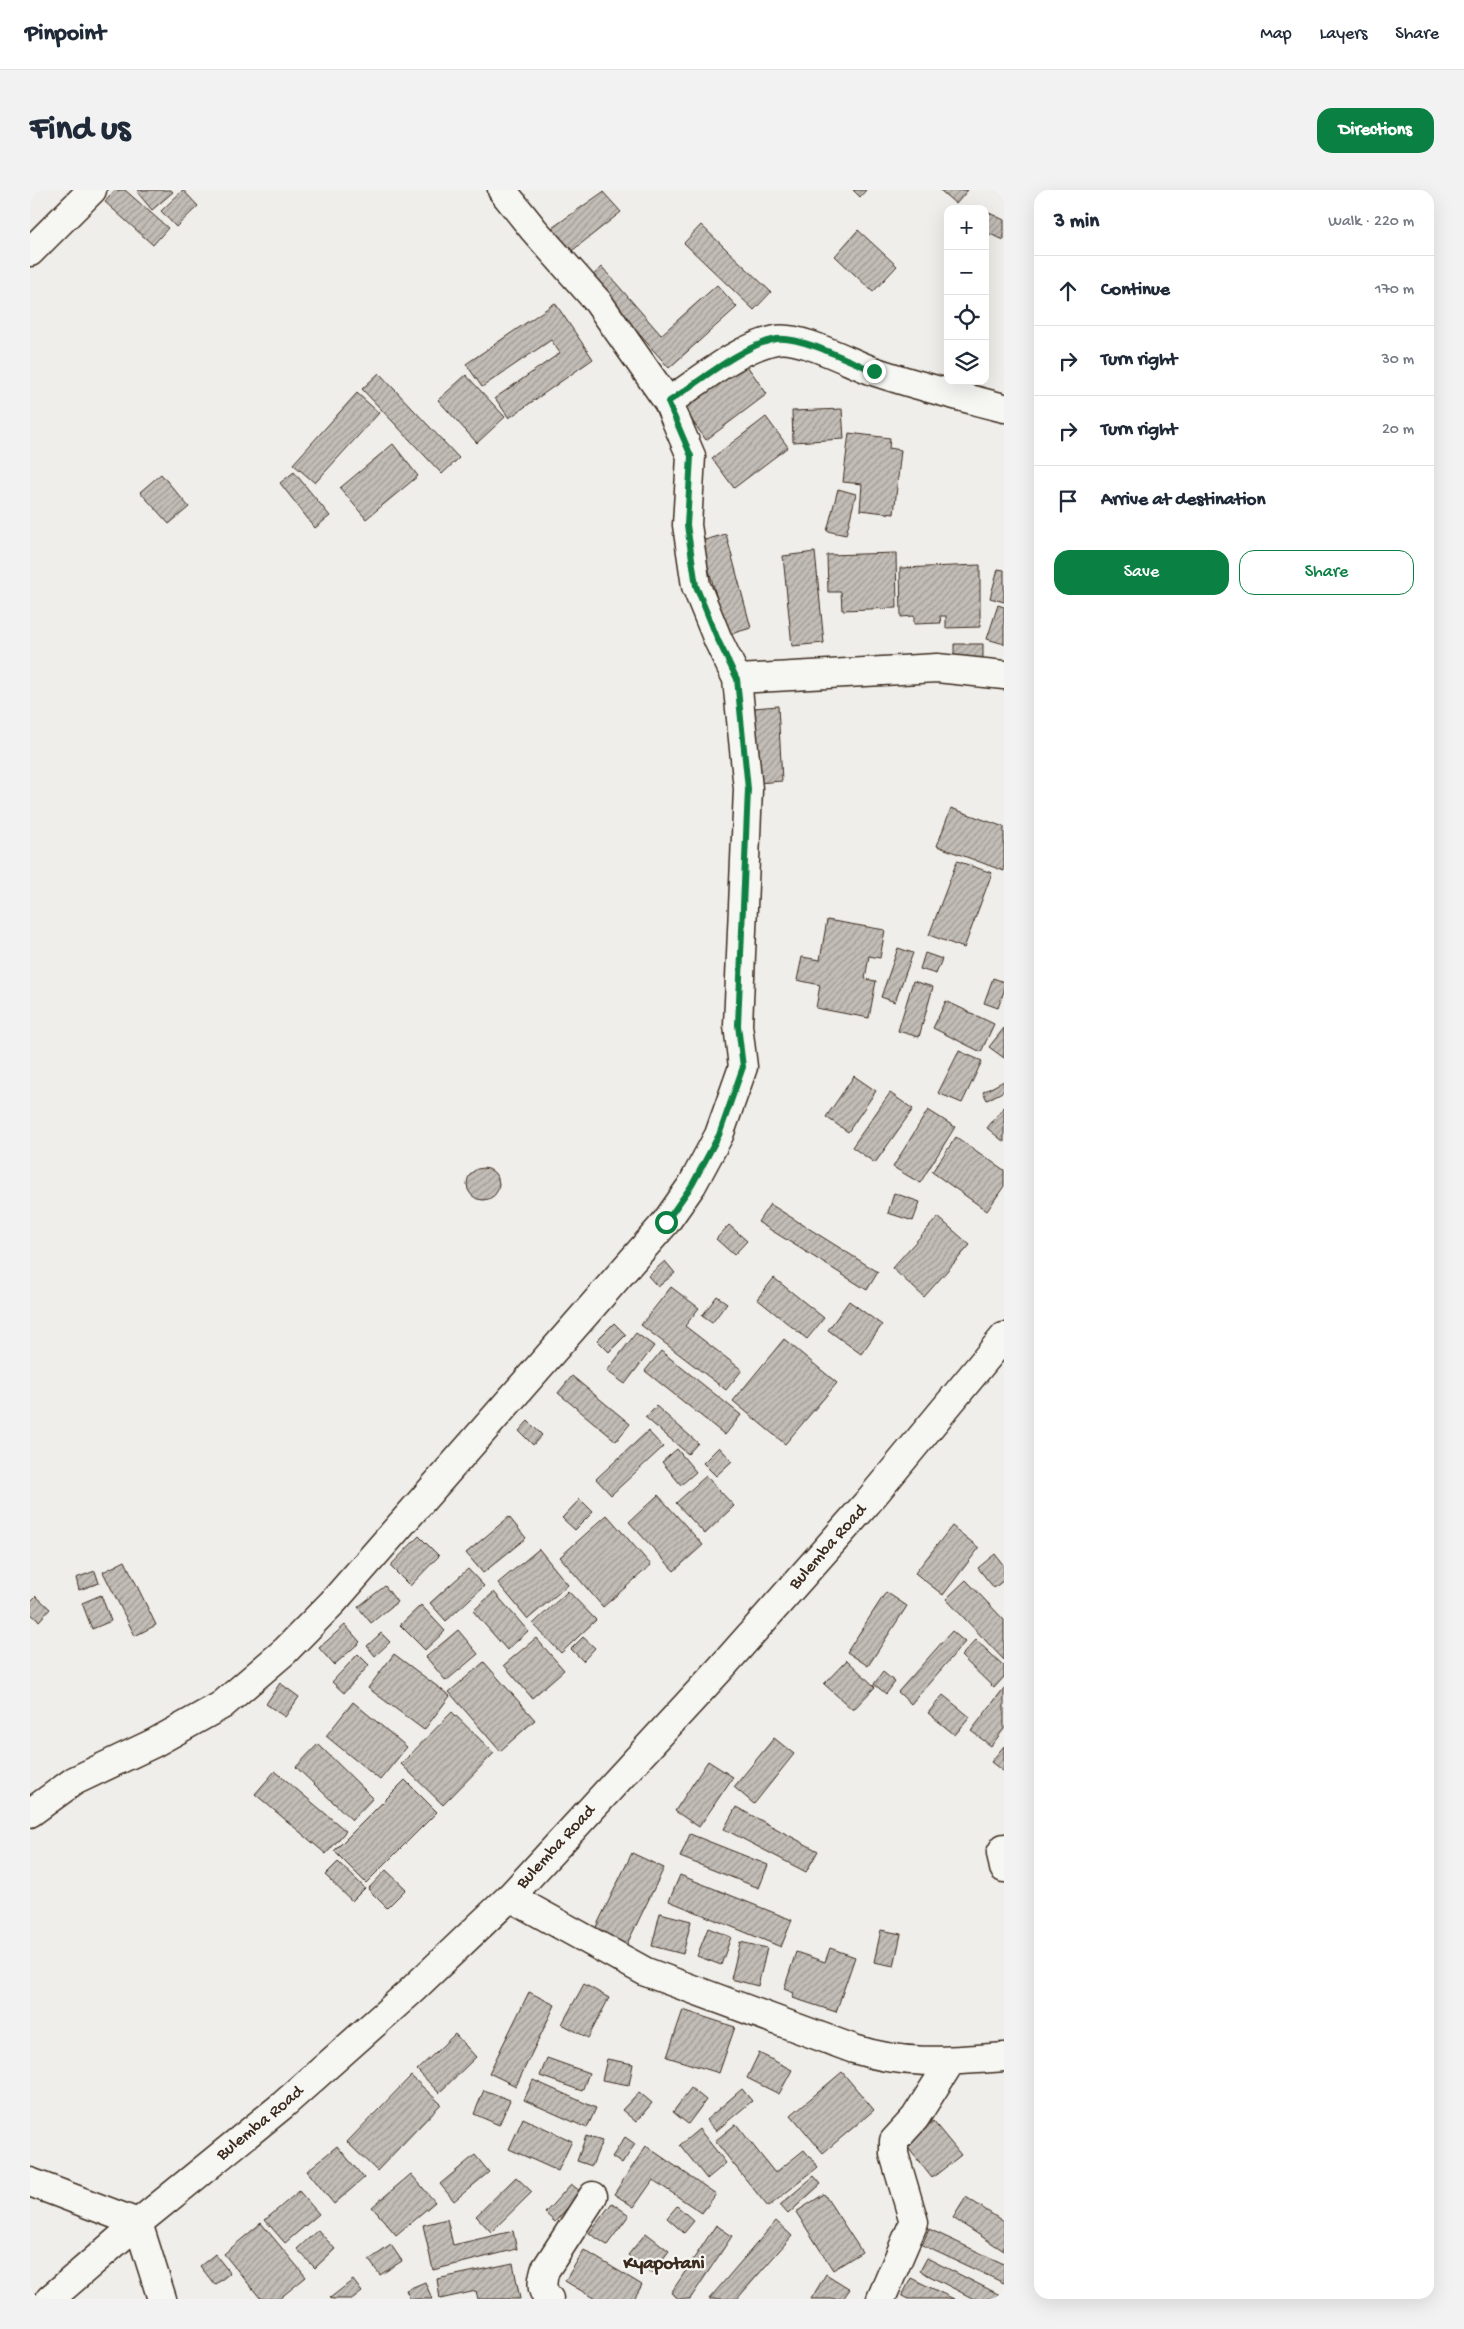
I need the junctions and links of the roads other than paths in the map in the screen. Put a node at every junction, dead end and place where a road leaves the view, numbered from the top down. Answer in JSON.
{"nodes":[{"id":1,"x":92,"y":190,"type":"edge"},
{"id":2,"x":502,"y":190,"type":"edge"},
{"id":3,"x":30,"y":252,"type":"edge"},
{"id":4,"x":668,"y":402,"type":"junction"},
{"id":5,"x":1004,"y":408,"type":"edge"},
{"id":6,"x":1004,"y":674,"type":"edge"},
{"id":7,"x":737,"y":679,"type":"junction"},
{"id":8,"x":1004,"y":1337,"type":"edge"},
{"id":9,"x":30,"y":1813,"type":"edge"},
{"id":10,"x":1004,"y":1848,"type":"edge"},
{"id":11,"x":1004,"y":1868,"type":"edge"},
{"id":12,"x":510,"y":1897,"type":"junction"},
{"id":13,"x":1004,"y":2057,"type":"edge"},
{"id":14,"x":951,"y":2060,"type":"junction"},
{"id":15,"x":30,"y":2182,"type":"edge"},
{"id":16,"x":592,"y":2196,"type":"dead end"},
{"id":17,"x":138,"y":2223,"type":"junction"},
{"id":18,"x":50,"y":2299,"type":"edge"},
{"id":19,"x":162,"y":2299,"type":"edge"},
{"id":20,"x":549,"y":2299,"type":"edge"},
{"id":21,"x":881,"y":2299,"type":"edge"}],
"edges":[{"from":1,"to":3,"type":"street"},
{"from":2,"to":4,"type":"street"},
{"from":4,"to":5,"type":"street"},
{"from":4,"to":7,"type":"street"},
{"from":6,"to":7,"type":"street"},
{"from":7,"to":9,"type":"street"},
{"from":8,"to":12,"type":"street","name":"Bulemba Road"},
{"from":10,"to":11,"type":"street"},
{"from":12,"to":14,"type":"street"},
{"from":12,"to":17,"type":"street","name":"Bulemba Road"},
{"from":13,"to":14,"type":"street"},
{"from":14,"to":21,"type":"street"},
{"from":15,"to":17,"type":"street"},
{"from":16,"to":20,"type":"street"},
{"from":17,"to":18,"type":"street","name":"Bulemba Road"},
{"from":17,"to":19,"type":"street"}]}
